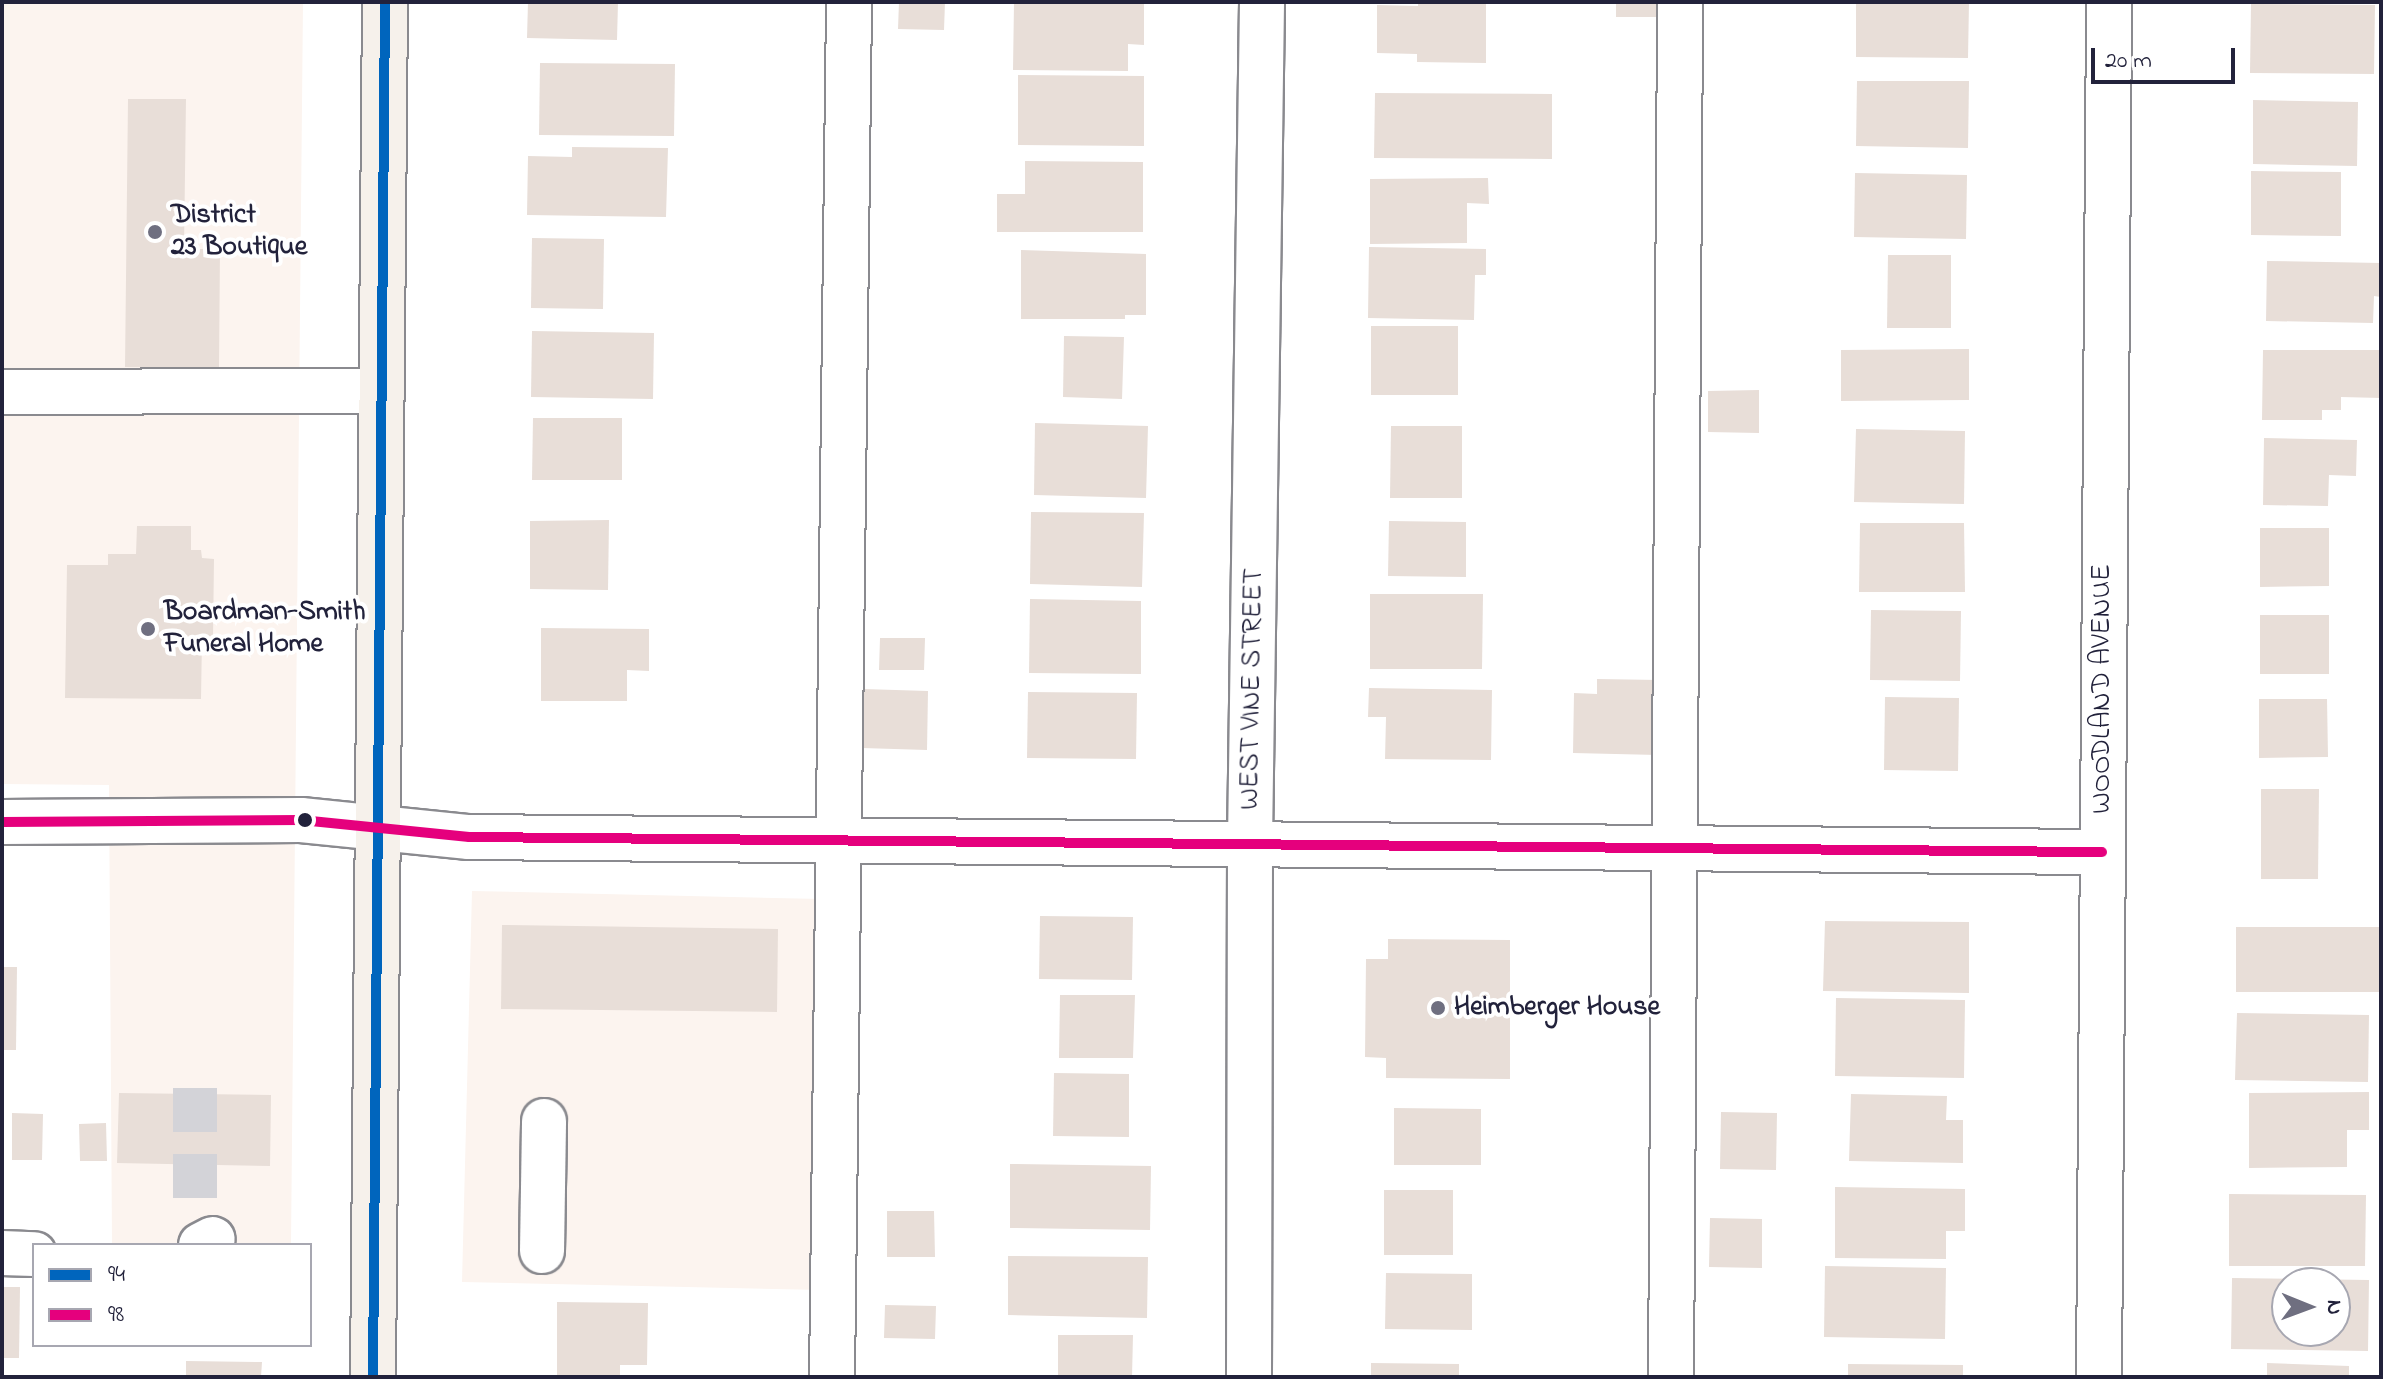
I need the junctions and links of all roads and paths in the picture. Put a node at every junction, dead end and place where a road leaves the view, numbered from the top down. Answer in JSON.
{"nodes":[{"id":1,"x":385,"y":2,"type":"edge"},
{"id":2,"x":849,"y":2,"type":"edge"},
{"id":3,"x":1262,"y":2,"type":"edge"},
{"id":4,"x":1680,"y":2,"type":"edge"},
{"id":5,"x":2109,"y":2,"type":"edge"},
{"id":6,"x":380,"y":391,"type":"junction"},
{"id":7,"x":2,"y":392,"type":"edge"},
{"id":8,"x":2,"y":822,"type":"edge"},
{"id":9,"x":378,"y":826,"type":"junction"},
{"id":10,"x":838,"y":839,"type":"junction"},
{"id":11,"x":1250,"y":842,"type":"junction"},
{"id":12,"x":1673,"y":845,"type":"junction"},
{"id":13,"x":2102,"y":852,"type":"junction"},
{"id":14,"x":544,"y":1121,"type":"dead end"},
{"id":15,"x":542,"y":1251,"type":"dead end"},
{"id":16,"x":2,"y":1253,"type":"edge"},
{"id":17,"x":32,"y":1254,"type":"edge"},
{"id":18,"x":373,"y":1377,"type":"edge"},
{"id":19,"x":832,"y":1377,"type":"edge"},
{"id":20,"x":1249,"y":1377,"type":"edge"},
{"id":21,"x":1671,"y":1377,"type":"edge"},
{"id":22,"x":2099,"y":1377,"type":"edge"}],
"edges":[{"from":1,"to":6,"type":"main road"},
{"from":2,"to":10,"type":"street"},
{"from":3,"to":11,"type":"street","name":"WEST VINE STREET"},
{"from":4,"to":12,"type":"street"},
{"from":5,"to":13,"type":"street","name":"WOODLAND AVENUE"},
{"from":6,"to":7,"type":"street"},
{"from":6,"to":9,"type":"main road"},
{"from":8,"to":9,"type":"street"},
{"from":9,"to":10,"type":"street"},
{"from":9,"to":18,"type":"main road"},
{"from":10,"to":11,"type":"street"},
{"from":10,"to":19,"type":"street"},
{"from":11,"to":12,"type":"street"},
{"from":11,"to":20,"type":"street","name":"WEST VINE STREET"},
{"from":12,"to":13,"type":"street"},
{"from":12,"to":21,"type":"street"},
{"from":13,"to":22,"type":"street","name":"WOODLAND AVENUE"},
{"from":14,"to":15,"type":"street"},
{"from":16,"to":17,"type":"street"}]}
